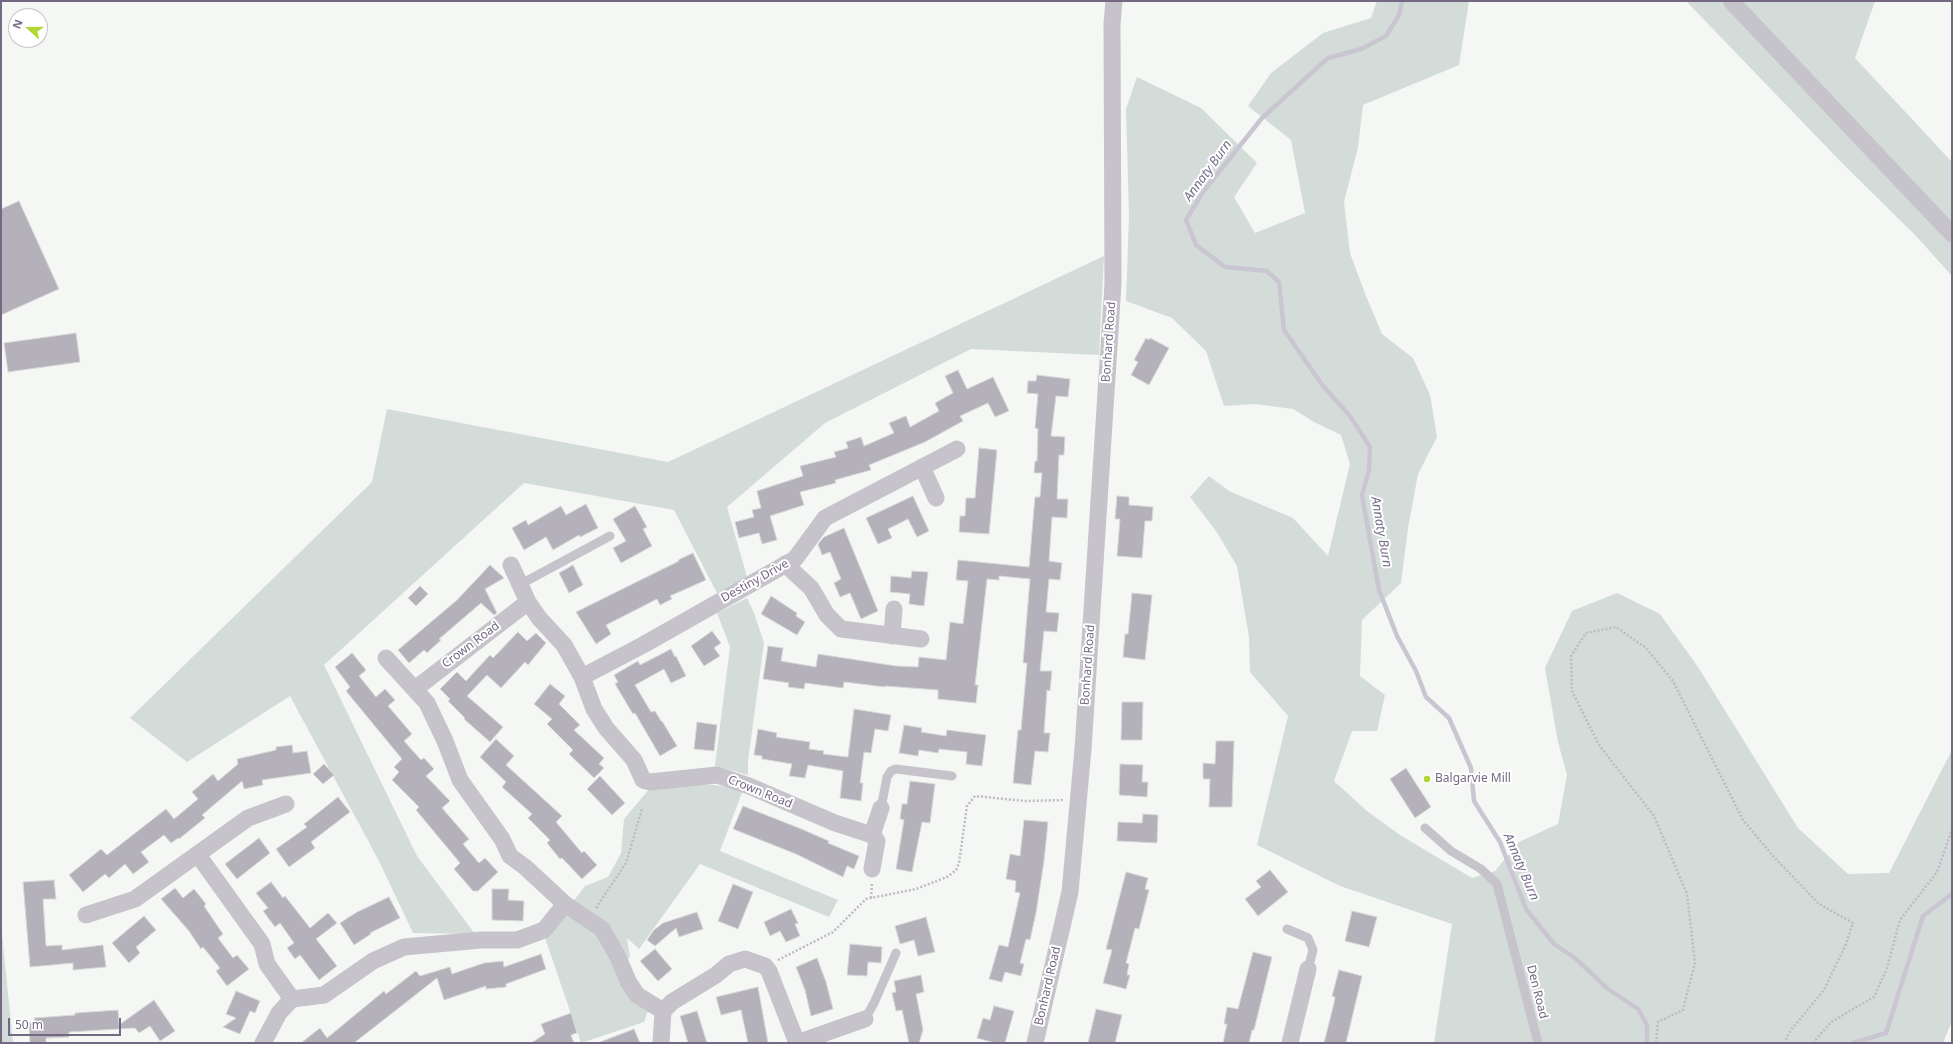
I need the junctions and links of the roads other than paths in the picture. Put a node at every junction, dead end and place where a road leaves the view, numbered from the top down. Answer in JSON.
{"nodes":[{"id":1,"x":1114,"y":1,"type":"edge"},
{"id":2,"x":1731,"y":1,"type":"edge"},
{"id":3,"x":1952,"y":234,"type":"edge"},
{"id":4,"x":957,"y":449,"type":"dead end"},
{"id":5,"x":922,"y":467,"type":"junction"},
{"id":6,"x":936,"y":498,"type":"dead end"},
{"id":7,"x":610,"y":536,"type":"dead end"},
{"id":8,"x":785,"y":564,"type":"junction"},
{"id":9,"x":510,"y":565,"type":"dead end"},
{"id":10,"x":521,"y":584,"type":"junction"},
{"id":11,"x":528,"y":602,"type":"junction"},
{"id":12,"x":894,"y":609,"type":"dead end"},
{"id":13,"x":892,"y":636,"type":"junction"},
{"id":14,"x":921,"y":639,"type":"dead end"},
{"id":15,"x":386,"y":658,"type":"dead end"},
{"id":16,"x":582,"y":677,"type":"junction"},
{"id":17,"x":415,"y":689,"type":"junction"},
{"id":18,"x":952,"y":776,"type":"dead end"},
{"id":19,"x":286,"y":804,"type":"dead end"},
{"id":20,"x":881,"y":808,"type":"joint"},
{"id":21,"x":1425,"y":828,"type":"dead end"},
{"id":22,"x":872,"y":835,"type":"junction"},
{"id":23,"x":198,"y":855,"type":"junction"},
{"id":24,"x":872,"y":869,"type":"dead end"},
{"id":25,"x":565,"y":904,"type":"junction"},
{"id":26,"x":86,"y":915,"type":"dead end"},
{"id":27,"x":1287,"y":929,"type":"dead end"},
{"id":28,"x":896,"y":953,"type":"dead end"},
{"id":29,"x":1308,"y":969,"type":"joint"},
{"id":30,"x":292,"y":999,"type":"junction"},
{"id":31,"x":663,"y":1011,"type":"junction"},
{"id":32,"x":865,"y":1019,"type":"joint"},
{"id":33,"x":263,"y":1043,"type":"edge"},
{"id":34,"x":660,"y":1043,"type":"edge"},
{"id":35,"x":797,"y":1043,"type":"edge"},
{"id":36,"x":1035,"y":1043,"type":"edge"},
{"id":37,"x":1290,"y":1043,"type":"edge"},
{"id":38,"x":1538,"y":1043,"type":"edge"}],
"edges":[{"from":1,"to":36,"type":"street","name":"Bonhard Road"},
{"from":2,"to":3,"type":"street"},
{"from":4,"to":5,"type":"street","name":"Destiny Drive"},
{"from":5,"to":6,"type":"street"},
{"from":5,"to":8,"type":"street","name":"Destiny Drive"},
{"from":7,"to":10,"type":"lane"},
{"from":8,"to":13,"type":"street"},
{"from":8,"to":16,"type":"street","name":"Destiny Drive"},
{"from":9,"to":10,"type":"street","name":"Crown Road"},
{"from":10,"to":11,"type":"street","name":"Crown Road"},
{"from":11,"to":16,"type":"street","name":"Crown Road"},
{"from":11,"to":17,"type":"street","name":"Crown Road"},
{"from":12,"to":13,"type":"street"},
{"from":13,"to":14,"type":"street"},
{"from":15,"to":17,"type":"street"},
{"from":16,"to":22,"type":"street","name":"Crown Road"},
{"from":17,"to":25,"type":"street"},
{"from":18,"to":20,"type":"lane"},
{"from":19,"to":23,"type":"street"},
{"from":20,"to":22,"type":"street"},
{"from":21,"to":38,"type":"lane","name":"Den Road"},
{"from":22,"to":24,"type":"street"},
{"from":23,"to":26,"type":"street"},
{"from":23,"to":30,"type":"street"},
{"from":25,"to":30,"type":"street"},
{"from":25,"to":31,"type":"street"},
{"from":27,"to":29,"type":"lane"},
{"from":28,"to":32,"type":"lane"},
{"from":29,"to":37,"type":"street"},
{"from":30,"to":33,"type":"street"},
{"from":31,"to":34,"type":"street"},
{"from":31,"to":35,"type":"street"},
{"from":32,"to":35,"type":"street"}]}
